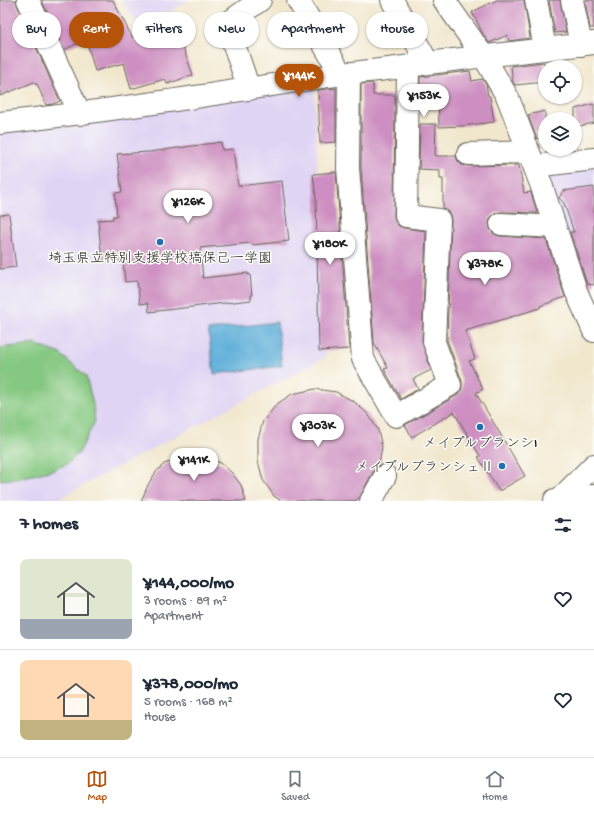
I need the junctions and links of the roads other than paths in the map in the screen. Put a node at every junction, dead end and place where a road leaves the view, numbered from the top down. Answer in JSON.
{"nodes":[{"id":1,"x":28,"y":0,"type":"edge"},
{"id":2,"x":260,"y":0,"type":"edge"},
{"id":3,"x":298,"y":0,"type":"edge"},
{"id":4,"x":392,"y":0,"type":"edge"},
{"id":5,"x":444,"y":0,"type":"edge"},
{"id":6,"x":536,"y":0,"type":"edge"},
{"id":7,"x":572,"y":0,"type":"edge"},
{"id":8,"x":587,"y":44,"type":"edge"},
{"id":9,"x":545,"y":49,"type":"junction"},
{"id":10,"x":484,"y":57,"type":"junction"},
{"id":11,"x":418,"y":65,"type":"junction"},
{"id":12,"x":345,"y":73,"type":"junction"},
{"id":13,"x":249,"y":89,"type":"junction"},
{"id":14,"x":80,"y":114,"type":"junction"},
{"id":15,"x":0,"y":123,"type":"edge"},
{"id":16,"x":468,"y":154,"type":"dead end"},
{"id":17,"x":531,"y":159,"type":"junction"},
{"id":18,"x":594,"y":159,"type":"edge"},
{"id":19,"x":501,"y":224,"type":"dead end"},
{"id":20,"x":555,"y":227,"type":"junction"},
{"id":21,"x":585,"y":291,"type":"edge"},
{"id":22,"x":594,"y":331,"type":"edge"},
{"id":23,"x":594,"y":465,"type":"edge"},
{"id":24,"x":385,"y":476,"type":"dead end"},
{"id":25,"x":594,"y":496,"type":"edge"},
{"id":26,"x":557,"y":500,"type":"edge"},
{"id":27,"x":371,"y":501,"type":"edge"}],
"edges":[{"from":1,"to":14,"type":"street"},
{"from":2,"to":13,"type":"street"},
{"from":3,"to":12,"type":"street"},
{"from":4,"to":11,"type":"street"},
{"from":5,"to":10,"type":"street"},
{"from":6,"to":9,"type":"street"},
{"from":7,"to":8,"type":"street"},
{"from":8,"to":9,"type":"street"},
{"from":9,"to":10,"type":"street"},
{"from":10,"to":11,"type":"street"},
{"from":10,"to":17,"type":"street"},
{"from":11,"to":12,"type":"street"},
{"from":11,"to":12,"type":"street"},
{"from":12,"to":13,"type":"street"},
{"from":13,"to":14,"type":"street"},
{"from":14,"to":15,"type":"street"},
{"from":16,"to":17,"type":"street"},
{"from":17,"to":18,"type":"street"},
{"from":17,"to":20,"type":"street"},
{"from":19,"to":20,"type":"street"},
{"from":20,"to":21,"type":"street"},
{"from":21,"to":22,"type":"street"},
{"from":23,"to":26,"type":"street"},
{"from":24,"to":27,"type":"street"},
{"from":25,"to":26,"type":"street"}]}
